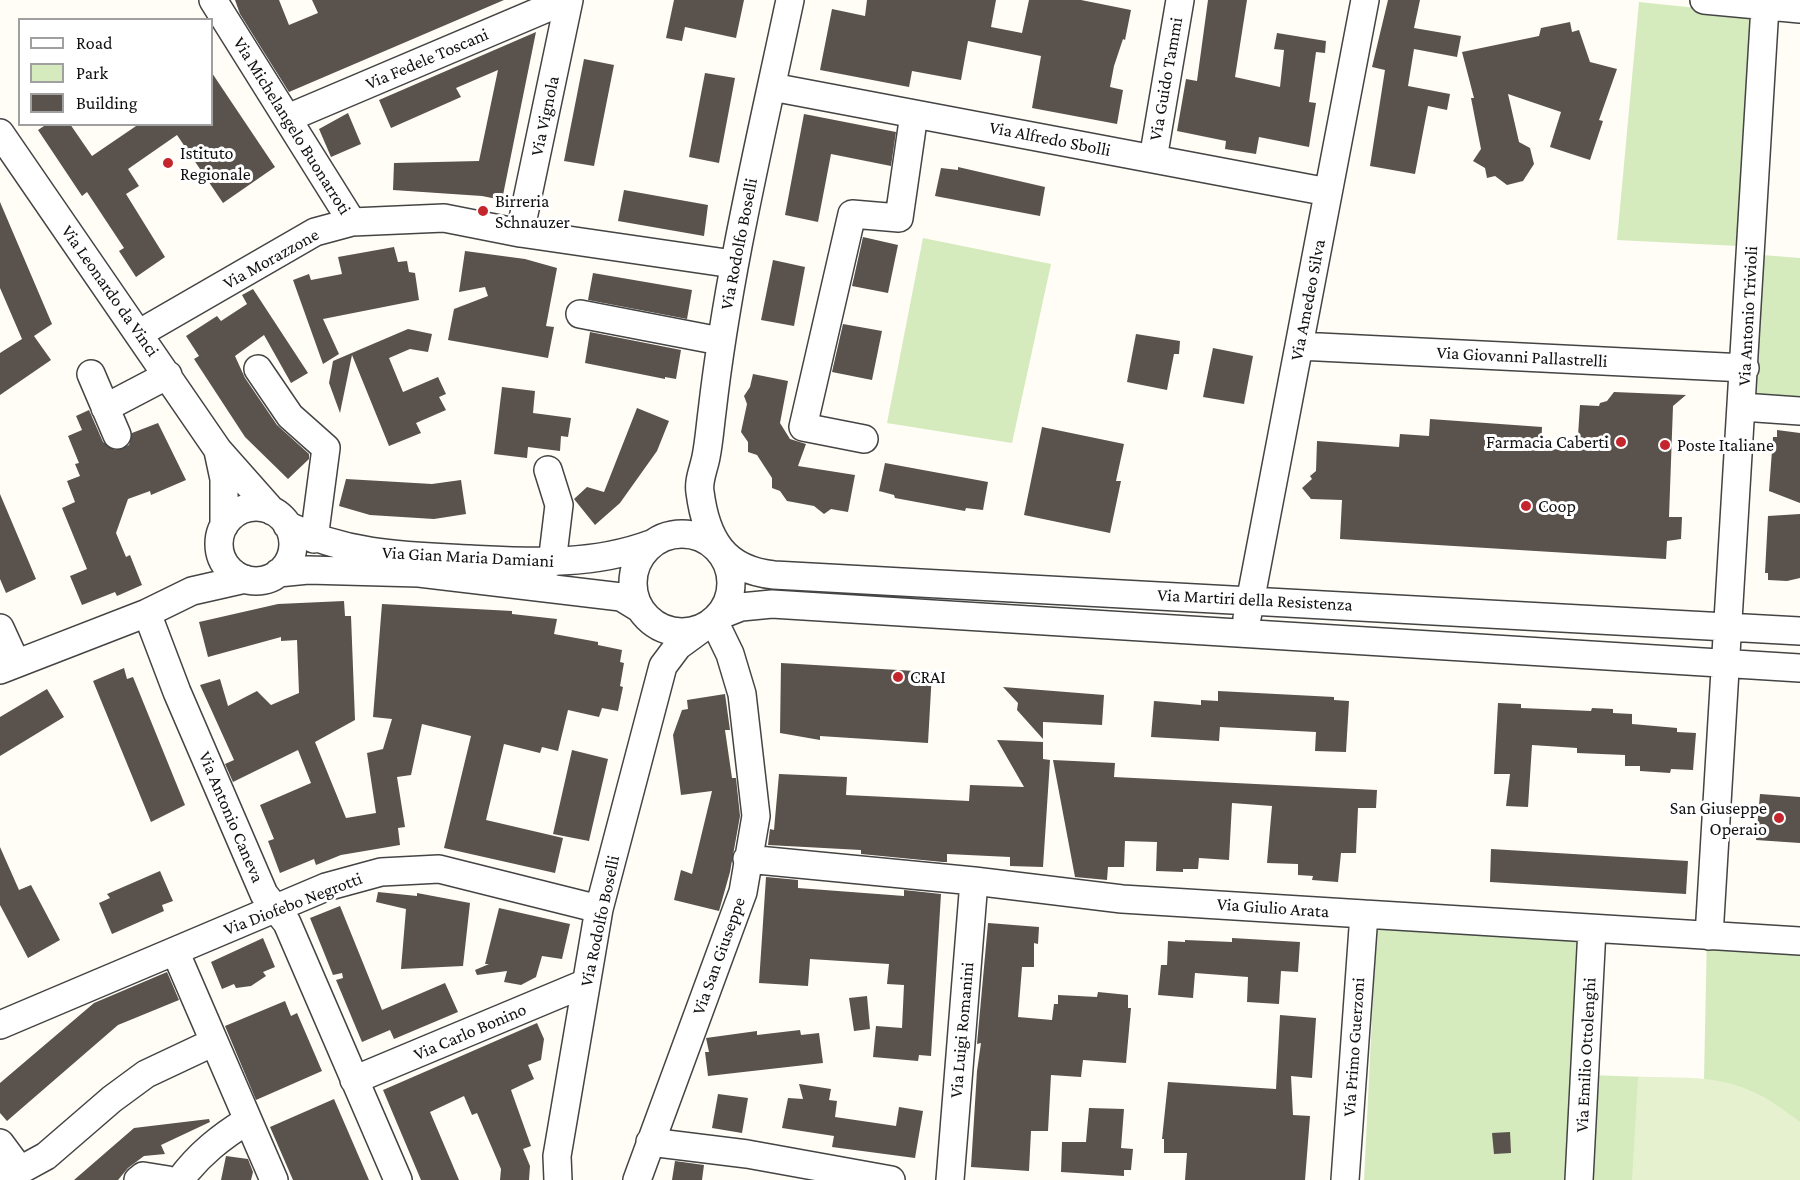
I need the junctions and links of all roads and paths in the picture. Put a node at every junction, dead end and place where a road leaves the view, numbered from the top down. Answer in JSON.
{"nodes":[{"id":1,"x":213,"y":0,"type":"edge"},
{"id":2,"x":568,"y":0,"type":"edge"},
{"id":3,"x":790,"y":0,"type":"edge"},
{"id":4,"x":1180,"y":0,"type":"edge"},
{"id":5,"x":1365,"y":0,"type":"edge"},
{"id":6,"x":1704,"y":0,"type":"edge"},
{"id":7,"x":1765,"y":6,"type":"junction"},
{"id":8,"x":1800,"y":9,"type":"edge"},
{"id":9,"x":772,"y":87,"type":"junction"},
{"id":10,"x":914,"y":114,"type":"junction"},
{"id":11,"x":288,"y":118,"type":"junction"},
{"id":12,"x":5,"y":149,"type":"edge"},
{"id":13,"x":1153,"y":159,"type":"junction"},
{"id":14,"x":1329,"y":192,"type":"junction"},
{"id":15,"x":352,"y":222,"type":"junction"},
{"id":16,"x":520,"y":233,"type":"junction"},
{"id":17,"x":733,"y":264,"type":"junction"},
{"id":18,"x":580,"y":314,"type":"dead end"},
{"id":19,"x":140,"y":333,"type":"junction"},
{"id":20,"x":720,"y":341,"type":"junction"},
{"id":21,"x":1299,"y":346,"type":"junction"},
{"id":22,"x":1745,"y":368,"type":"junction"},
{"id":23,"x":258,"y":369,"type":"dead end"},
{"id":24,"x":91,"y":374,"type":"dead end"},
{"id":25,"x":168,"y":375,"type":"junction"},
{"id":26,"x":1742,"y":407,"type":"junction"},
{"id":27,"x":105,"y":408,"type":"junction"},
{"id":28,"x":1800,"y":411,"type":"edge"},
{"id":29,"x":117,"y":435,"type":"dead end"},
{"id":30,"x":864,"y":439,"type":"dead end"},
{"id":31,"x":218,"y":450,"type":"junction"},
{"id":32,"x":548,"y":470,"type":"dead end"},
{"id":33,"x":699,"y":489,"type":"junction"},
{"id":34,"x":279,"y":518,"type":"junction"},
{"id":35,"x":222,"y":532,"type":"junction"},
{"id":36,"x":314,"y":539,"type":"junction"},
{"id":37,"x":656,"y":541,"type":"junction"},
{"id":38,"x":718,"y":549,"type":"junction"},
{"id":39,"x":552,"y":563,"type":"junction"},
{"id":40,"x":278,"y":573,"type":"junction"},
{"id":41,"x":245,"y":579,"type":"junction"},
{"id":42,"x":1034,"y":588,"type":"junction"},
{"id":43,"x":192,"y":591,"type":"junction"},
{"id":44,"x":1250,"y":599,"type":"junction"},
{"id":45,"x":642,"y":611,"type":"junction"},
{"id":46,"x":147,"y":613,"type":"junction"},
{"id":47,"x":1031,"y":620,"type":"junction"},
{"id":48,"x":712,"y":621,"type":"junction"},
{"id":49,"x":1729,"y":626,"type":"junction"},
{"id":50,"x":0,"y":628,"type":"edge"},
{"id":51,"x":1800,"y":632,"type":"edge"},
{"id":52,"x":1244,"y":633,"type":"junction"},
{"id":53,"x":1727,"y":663,"type":"junction"},
{"id":54,"x":663,"y":666,"type":"junction"},
{"id":55,"x":8,"y":667,"type":"edge"},
{"id":56,"x":1800,"y":668,"type":"edge"},
{"id":57,"x":747,"y":859,"type":"junction"},
{"id":58,"x":974,"y":881,"type":"junction"},
{"id":59,"x":275,"y":908,"type":"junction"},
{"id":60,"x":599,"y":909,"type":"junction"},
{"id":61,"x":1364,"y":914,"type":"junction"},
{"id":62,"x":1592,"y":929,"type":"junction"},
{"id":63,"x":1709,"y":936,"type":"junction"},
{"id":64,"x":1800,"y":941,"type":"edge"},
{"id":65,"x":175,"y":951,"type":"junction"},
{"id":66,"x":586,"y":983,"type":"junction"},
{"id":67,"x":3,"y":1016,"type":"edge"},
{"id":68,"x":214,"y":1042,"type":"junction"},
{"id":69,"x":354,"y":1080,"type":"junction"},
{"id":70,"x":248,"y":1120,"type":"junction"},
{"id":71,"x":650,"y":1142,"type":"junction"},
{"id":72,"x":0,"y":1143,"type":"edge"},
{"id":73,"x":11,"y":1175,"type":"edge"},
{"id":74,"x":138,"y":1180,"type":"edge"},
{"id":75,"x":168,"y":1180,"type":"edge"},
{"id":76,"x":180,"y":1180,"type":"edge"},
{"id":77,"x":274,"y":1180,"type":"edge"},
{"id":78,"x":398,"y":1180,"type":"edge"},
{"id":79,"x":558,"y":1180,"type":"edge"},
{"id":80,"x":637,"y":1180,"type":"edge"},
{"id":81,"x":891,"y":1180,"type":"edge"},
{"id":82,"x":950,"y":1180,"type":"edge"},
{"id":83,"x":1345,"y":1180,"type":"edge"},
{"id":84,"x":1579,"y":1180,"type":"edge"}],
"edges":[{"from":1,"to":11,"type":"street","name":"Via Michelangelo Buonarroti"},
{"from":2,"to":11,"type":"street","name":"Via Fedele Toscani"},
{"from":2,"to":16,"type":"street","name":"Via Vignola"},
{"from":3,"to":9,"type":"street","name":"Via Rodolfo Boselli"},
{"from":4,"to":13,"type":"street","name":"Via Guido Tammi"},
{"from":5,"to":14,"type":"street","name":"Via Amedeo Silva"},
{"from":6,"to":7,"type":"street"},
{"from":7,"to":8,"type":"street"},
{"from":7,"to":22,"type":"street","name":"Via Antonio Trivioli"},
{"from":9,"to":10,"type":"street","name":"Via Alfredo Sbolli"},
{"from":9,"to":17,"type":"street","name":"Via Rodolfo Boselli"},
{"from":10,"to":13,"type":"street","name":"Via Alfredo Sbolli"},
{"from":10,"to":30,"type":"street"},
{"from":11,"to":15,"type":"street","name":"Via Michelangelo Buonarroti"},
{"from":12,"to":19,"type":"street","name":"Via Leonardo da Vinci"},
{"from":13,"to":14,"type":"street","name":"Via Alfredo Sbolli"},
{"from":14,"to":21,"type":"street","name":"Via Amedeo Silva"},
{"from":15,"to":16,"type":"street","name":"Via Morazzone"},
{"from":15,"to":19,"type":"street","name":"Via Morazzone"},
{"from":16,"to":17,"type":"street","name":"Via Morazzone"},
{"from":17,"to":20,"type":"street","name":"Via Rodolfo Boselli"},
{"from":18,"to":20,"type":"street"},
{"from":19,"to":25,"type":"street","name":"Via Leonardo da Vinci"},
{"from":20,"to":33,"type":"street","name":"Via Rodolfo Boselli"},
{"from":21,"to":22,"type":"street","name":"Via Giovanni Pallastrelli"},
{"from":21,"to":44,"type":"street","name":"Via Amedeo Silva"},
{"from":22,"to":26,"type":"street","name":"Via Antonio Trivioli"},
{"from":23,"to":36,"type":"street"},
{"from":24,"to":27,"type":"street"},
{"from":25,"to":27,"type":"street"},
{"from":25,"to":31,"type":"street","name":"Via Leonardo da Vinci"},
{"from":26,"to":28,"type":"street"},
{"from":26,"to":49,"type":"street","name":"Via Antonio Trivioli"},
{"from":27,"to":29,"type":"street"},
{"from":31,"to":34,"type":"street","name":"Via Leonardo da Vinci"},
{"from":31,"to":35,"type":"street","name":"Via Leonardo da Vinci"},
{"from":32,"to":39,"type":"street"},
{"from":33,"to":37,"type":"street","name":"Via Rodolfo Boselli"},
{"from":33,"to":38,"type":"street","name":"Via Rodolfo Boselli"},
{"from":34,"to":35,"type":"street","name":"Via Gian Maria Damiani"},
{"from":34,"to":36,"type":"street","name":"Via Gian Maria Damiani"},
{"from":34,"to":40,"type":"street"},
{"from":35,"to":41,"type":"street"},
{"from":35,"to":43,"type":"street","name":"Via Gian Maria Damiani"},
{"from":36,"to":39,"type":"street","name":"Via Gian Maria Damiani"},
{"from":37,"to":38,"type":"street"},
{"from":37,"to":39,"type":"street","name":"Via Gian Maria Damiani"},
{"from":37,"to":45,"type":"street"},
{"from":38,"to":42,"type":"street","name":"Via Martiri della Resistenza"},
{"from":38,"to":48,"type":"street"},
{"from":40,"to":41,"type":"street","name":"Via Gian Maria Damiani"},
{"from":40,"to":45,"type":"street","name":"Via Gian Maria Damiani"},
{"from":41,"to":43,"type":"street","name":"Via Gian Maria Damiani"},
{"from":42,"to":44,"type":"street","name":"Via Martiri della Resistenza"},
{"from":42,"to":47,"type":"street"},
{"from":43,"to":46,"type":"street","name":"Via Gian Maria Damiani"},
{"from":44,"to":49,"type":"street","name":"Via Martiri della Resistenza"},
{"from":44,"to":52,"type":"street","name":"Via Amedeo Silva"},
{"from":45,"to":48,"type":"street"},
{"from":45,"to":54,"type":"street","name":"Via Rodolfo Boselli"},
{"from":46,"to":55,"type":"street","name":"Via Gian Maria Damiani"},
{"from":46,"to":59,"type":"street","name":"Via Antonio Caneva"},
{"from":47,"to":48,"type":"street","name":"Via Martiri della Resistenza"},
{"from":47,"to":52,"type":"street","name":"Via Martiri della Resistenza"},
{"from":48,"to":54,"type":"street","name":"Via Rodolfo Boselli"},
{"from":48,"to":57,"type":"street","name":"Via San Giuseppe"},
{"from":49,"to":51,"type":"street","name":"Via Martiri della Resistenza"},
{"from":49,"to":53,"type":"street"},
{"from":50,"to":55,"type":"street"},
{"from":52,"to":53,"type":"street","name":"Via Martiri della Resistenza"},
{"from":53,"to":56,"type":"street","name":"Via Martiri della Resistenza"},
{"from":53,"to":63,"type":"street"},
{"from":54,"to":60,"type":"street","name":"Via Rodolfo Boselli"},
{"from":57,"to":58,"type":"street","name":"Via Giulio Arata"},
{"from":57,"to":71,"type":"street","name":"Via San Giuseppe"},
{"from":58,"to":61,"type":"street","name":"Via Giulio Arata"},
{"from":58,"to":82,"type":"street","name":"Via Luigi Romanini"},
{"from":59,"to":60,"type":"street","name":"Via Diofebo Negrotti"},
{"from":59,"to":65,"type":"street","name":"Via Diofebo Negrotti"},
{"from":59,"to":69,"type":"street","name":"Via Antonio Caneva"},
{"from":60,"to":66,"type":"street","name":"Via Rodolfo Boselli"},
{"from":61,"to":62,"type":"street","name":"Via Giulio Arata"},
{"from":61,"to":83,"type":"street","name":"Via Primo Guerzoni"},
{"from":62,"to":63,"type":"street","name":"Via Giulio Arata"},
{"from":62,"to":84,"type":"street","name":"Via Emilio Ottolenghi"},
{"from":63,"to":64,"type":"street","name":"Via Giulio Arata"},
{"from":65,"to":67,"type":"street","name":"Via Diofebo Negrotti"},
{"from":65,"to":68,"type":"street"},
{"from":66,"to":69,"type":"street","name":"Via Carlo Bonino"},
{"from":66,"to":79,"type":"street","name":"Via Rodolfo Boselli"},
{"from":68,"to":70,"type":"street"},
{"from":68,"to":73,"type":"street"},
{"from":69,"to":78,"type":"street","name":"Via Antonio Caneva"},
{"from":70,"to":76,"type":"street"},
{"from":70,"to":77,"type":"street"},
{"from":71,"to":80,"type":"street","name":"Via San Giuseppe"},
{"from":71,"to":81,"type":"street"},
{"from":72,"to":73,"type":"street"},
{"from":74,"to":75,"type":"street"}]}
